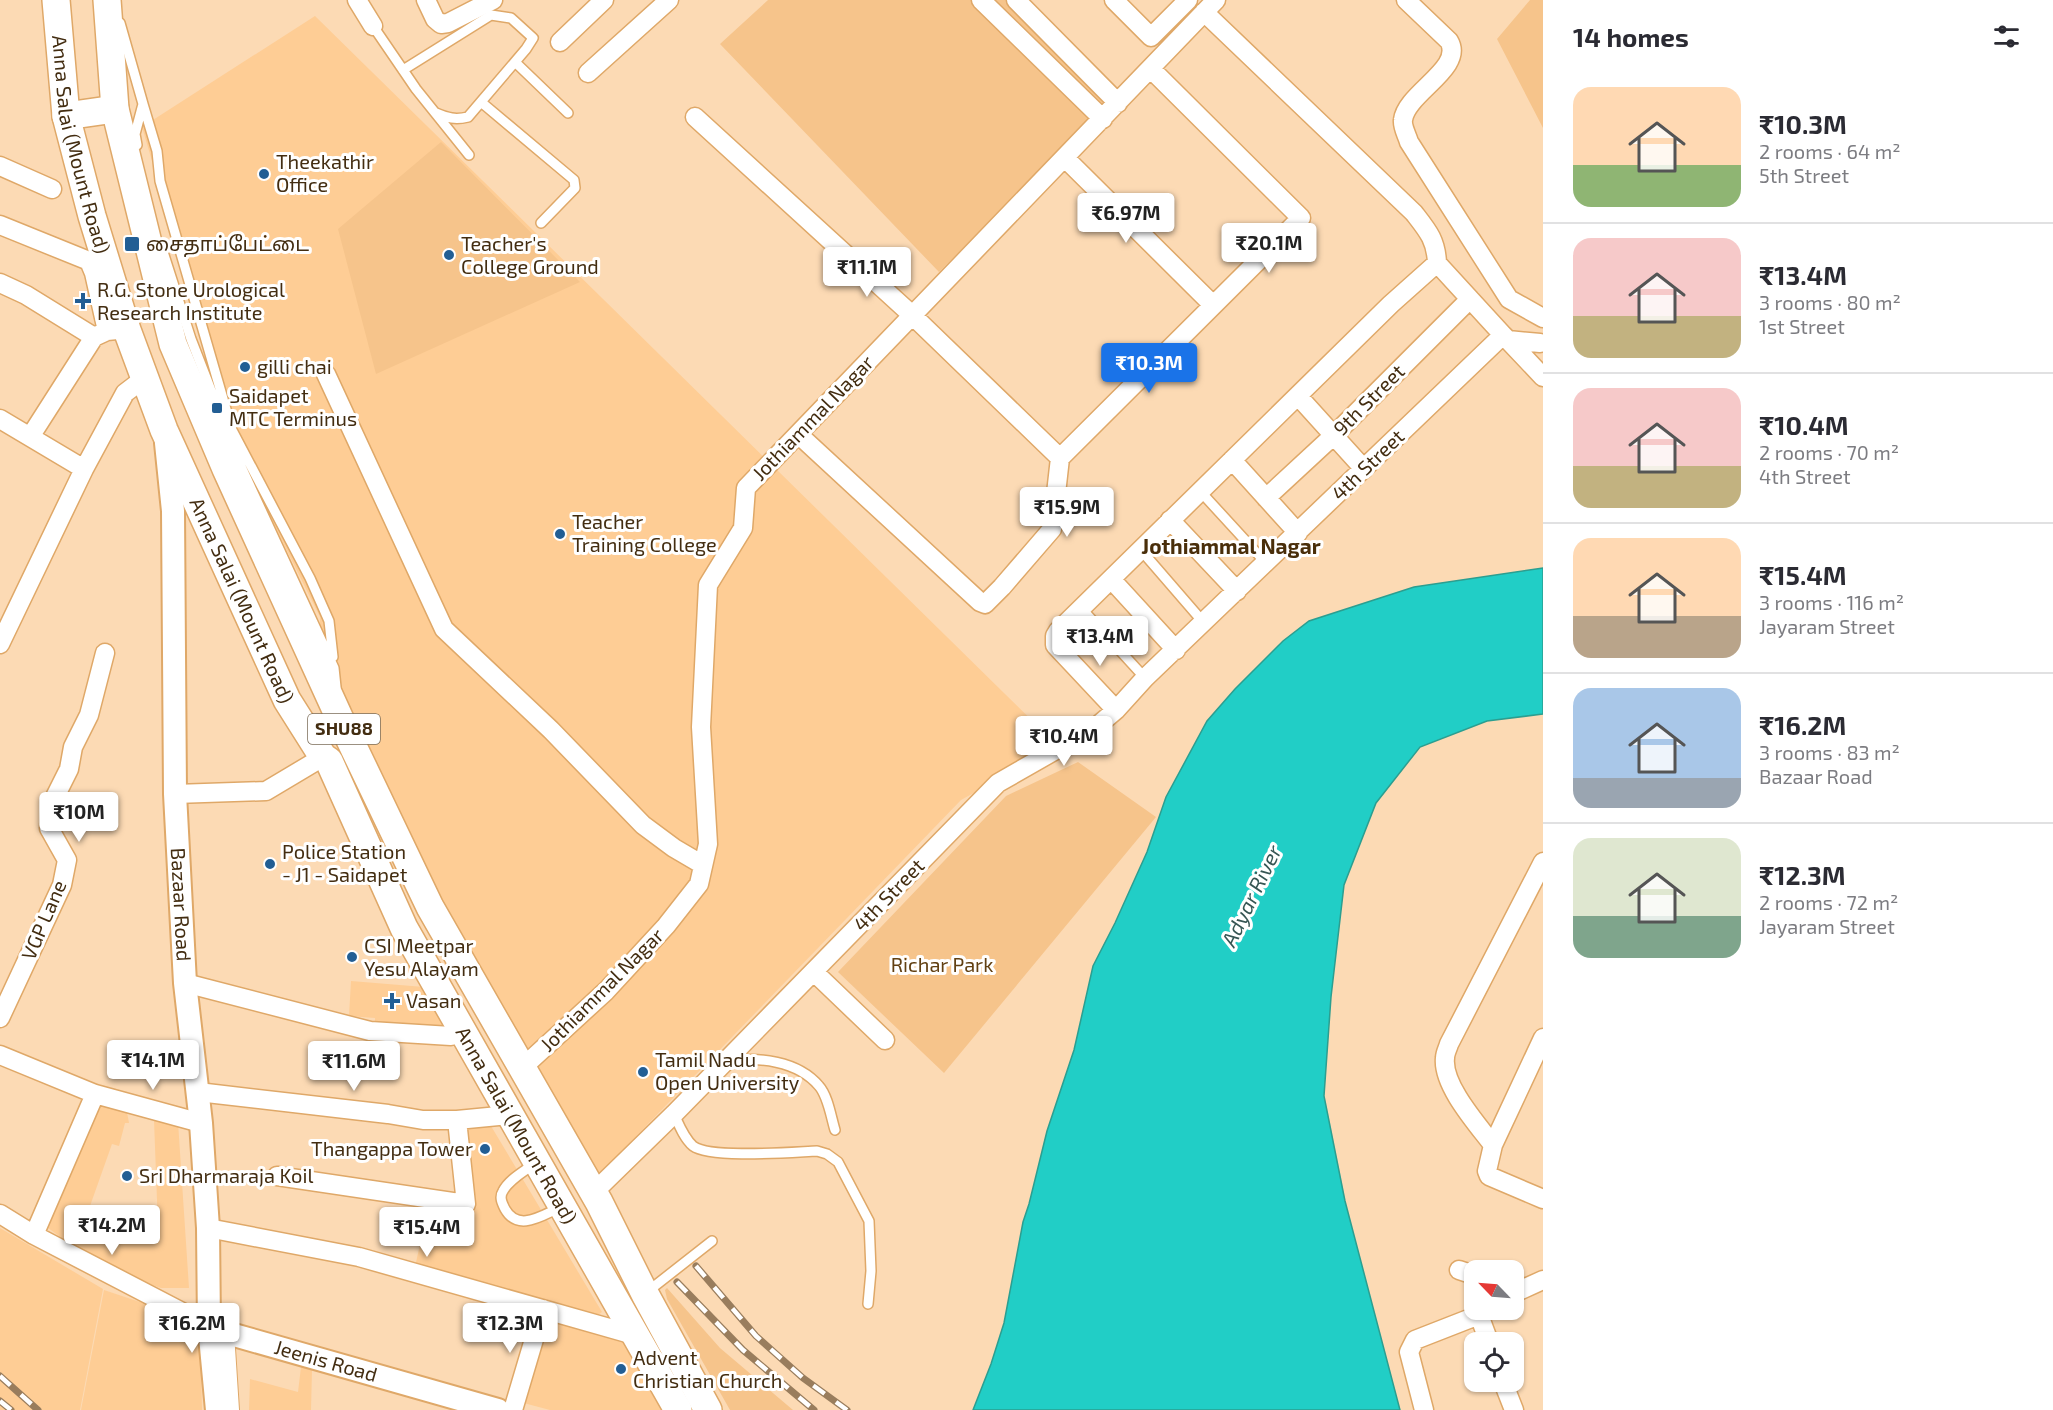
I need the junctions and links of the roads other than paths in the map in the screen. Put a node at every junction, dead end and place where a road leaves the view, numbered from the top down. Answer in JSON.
{"nodes":[{"id":1,"x":56,"y":0,"type":"edge"},
{"id":2,"x":107,"y":0,"type":"edge"},
{"id":3,"x":114,"y":0,"type":"edge"},
{"id":4,"x":357,"y":0,"type":"edge"},
{"id":5,"x":426,"y":0,"type":"edge"},
{"id":6,"x":493,"y":0,"type":"edge"},
{"id":7,"x":604,"y":0,"type":"edge"},
{"id":8,"x":669,"y":0,"type":"edge"},
{"id":9,"x":981,"y":0,"type":"edge"},
{"id":10,"x":1016,"y":0,"type":"edge"},
{"id":11,"x":1114,"y":0,"type":"edge"},
{"id":12,"x":1188,"y":0,"type":"edge"},
{"id":13,"x":1406,"y":0,"type":"edge"},
{"id":14,"x":1210,"y":6,"type":"edge"},
{"id":15,"x":373,"y":26,"type":"joint"},
{"id":16,"x":560,"y":42,"type":"dead end"},
{"id":17,"x":515,"y":62,"type":"junction"},
{"id":18,"x":1150,"y":69,"type":"junction"},
{"id":19,"x":403,"y":70,"type":"junction"},
{"id":20,"x":588,"y":73,"type":"dead end"},
{"id":21,"x":481,"y":102,"type":"junction"},
{"id":22,"x":1118,"y":103,"type":"junction"},
{"id":23,"x":143,"y":105,"type":"junction"},
{"id":24,"x":115,"y":110,"type":"junction"},
{"id":25,"x":568,"y":112,"type":"dead end"},
{"id":26,"x":436,"y":113,"type":"junction"},
{"id":27,"x":66,"y":116,"type":"junction"},
{"id":28,"x":695,"y":117,"type":"dead end"},
{"id":29,"x":1102,"y":119,"type":"junction"},
{"id":30,"x":469,"y":154,"type":"dead end"},
{"id":31,"x":140,"y":157,"type":"dead end"},
{"id":32,"x":1065,"y":158,"type":"junction"},
{"id":33,"x":0,"y":166,"type":"edge"},
{"id":34,"x":52,"y":189,"type":"dead end"},
{"id":35,"x":541,"y":222,"type":"dead end"},
{"id":36,"x":0,"y":225,"type":"edge"},
{"id":37,"x":162,"y":248,"type":"dead end"},
{"id":38,"x":1437,"y":263,"type":"junction"},
{"id":39,"x":0,"y":283,"type":"edge"},
{"id":40,"x":1470,"y":299,"type":"junction"},
{"id":41,"x":1212,"y":304,"type":"junction"},
{"id":42,"x":912,"y":315,"type":"junction"},
{"id":43,"x":1543,"y":318,"type":"edge"},
{"id":44,"x":109,"y":333,"type":"junction"},
{"id":45,"x":1505,"y":337,"type":"junction"},
{"id":46,"x":1540,"y":343,"type":"dead end"},
{"id":47,"x":326,"y":374,"type":"dead end"},
{"id":48,"x":146,"y":377,"type":"junction"},
{"id":49,"x":1543,"y":377,"type":"edge"},
{"id":50,"x":1298,"y":396,"type":"junction"},
{"id":51,"x":0,"y":419,"type":"edge"},
{"id":52,"x":164,"y":430,"type":"junction"},
{"id":53,"x":798,"y":434,"type":"junction"},
{"id":54,"x":1333,"y":436,"type":"junction"},
{"id":55,"x":30,"y":437,"type":"junction"},
{"id":56,"x":1060,"y":458,"type":"junction"},
{"id":57,"x":1232,"y":460,"type":"junction"},
{"id":58,"x":84,"y":469,"type":"junction"},
{"id":59,"x":1364,"y":469,"type":"junction"},
{"id":60,"x":1200,"y":491,"type":"junction"},
{"id":61,"x":1266,"y":498,"type":"junction"},
{"id":62,"x":1170,"y":520,"type":"junction"},
{"id":63,"x":1298,"y":533,"type":"junction"},
{"id":64,"x":1140,"y":549,"type":"junction"},
{"id":65,"x":1266,"y":563,"type":"junction"},
{"id":66,"x":1111,"y":579,"type":"junction"},
{"id":67,"x":1237,"y":591,"type":"junction"},
{"id":68,"x":1082,"y":609,"type":"junction"},
{"id":69,"x":1204,"y":623,"type":"junction"},
{"id":70,"x":0,"y":644,"type":"edge"},
{"id":71,"x":1176,"y":650,"type":"junction"},
{"id":72,"x":105,"y":653,"type":"dead end"},
{"id":73,"x":334,"y":668,"type":"junction"},
{"id":74,"x":1145,"y":678,"type":"junction"},
{"id":75,"x":1116,"y":710,"type":"junction"},
{"id":76,"x":340,"y":719,"type":"junction"},
{"id":77,"x":323,"y":757,"type":"junction"},
{"id":78,"x":175,"y":794,"type":"junction"},
{"id":79,"x":1543,"y":862,"type":"edge"},
{"id":80,"x":703,"y":865,"type":"junction"},
{"id":81,"x":814,"y":972,"type":"junction"},
{"id":82,"x":185,"y":983,"type":"junction"},
{"id":83,"x":0,"y":1018,"type":"edge"},
{"id":84,"x":451,"y":1036,"type":"dead end"},
{"id":85,"x":1543,"y":1038,"type":"edge"},
{"id":86,"x":885,"y":1040,"type":"dead end"},
{"id":87,"x":0,"y":1055,"type":"edge"},
{"id":88,"x":725,"y":1062,"type":"junction"},
{"id":89,"x":522,"y":1068,"type":"junction"},
{"id":90,"x":198,"y":1092,"type":"junction"},
{"id":91,"x":95,"y":1094,"type":"junction"},
{"id":92,"x":674,"y":1114,"type":"junction"},
{"id":93,"x":509,"y":1115,"type":"junction"},
{"id":94,"x":457,"y":1120,"type":"junction"},
{"id":95,"x":201,"y":1123,"type":"junction"},
{"id":96,"x":835,"y":1130,"type":"dead end"},
{"id":97,"x":1493,"y":1145,"type":"junction"},
{"id":98,"x":536,"y":1162,"type":"junction"},
{"id":99,"x":277,"y":1176,"type":"dead end"},
{"id":100,"x":593,"y":1193,"type":"junction"},
{"id":101,"x":1543,"y":1199,"type":"edge"},
{"id":102,"x":561,"y":1207,"type":"junction"},
{"id":103,"x":0,"y":1214,"type":"edge"},
{"id":104,"x":208,"y":1228,"type":"junction"},
{"id":105,"x":34,"y":1234,"type":"junction"},
{"id":106,"x":712,"y":1241,"type":"dead end"},
{"id":107,"x":1543,"y":1280,"type":"edge"},
{"id":108,"x":1524,"y":1287,"type":"edge"},
{"id":109,"x":645,"y":1293,"type":"junction"},
{"id":110,"x":868,"y":1305,"type":"dead end"},
{"id":111,"x":543,"y":1309,"type":"junction"},
{"id":112,"x":1464,"y":1320,"type":"edge"},
{"id":113,"x":218,"y":1329,"type":"junction"},
{"id":114,"x":634,"y":1335,"type":"junction"},
{"id":115,"x":1507,"y":1392,"type":"edge"},
{"id":116,"x":210,"y":1410,"type":"edge"},
{"id":117,"x":217,"y":1410,"type":"edge"},
{"id":118,"x":232,"y":1410,"type":"edge"},
{"id":119,"x":498,"y":1410,"type":"edge"},
{"id":120,"x":513,"y":1410,"type":"edge"},
{"id":121,"x":678,"y":1410,"type":"edge"},
{"id":122,"x":708,"y":1410,"type":"edge"},
{"id":123,"x":1424,"y":1410,"type":"edge"},
{"id":124,"x":1514,"y":1410,"type":"edge"}],
"edges":[{"from":1,"to":27,"type":"main road","name":"Anna Salai (Mount Road)","number":"SHU88"},
{"from":2,"to":24,"type":"main road","name":"Anna Salai (Mount Road)","number":"SHU88"},
{"from":3,"to":23,"type":"lane"},
{"from":4,"to":15,"type":"street"},
{"from":5,"to":6,"type":"street"},
{"from":7,"to":16,"type":"street"},
{"from":8,"to":20,"type":"street"},
{"from":9,"to":29,"type":"street"},
{"from":10,"to":22,"type":"street"},
{"from":11,"to":12,"type":"street"},
{"from":13,"to":43,"type":"street"},
{"from":14,"to":18,"type":"street","name":"Jothiammal Nagar"},
{"from":14,"to":38,"type":"street"},
{"from":15,"to":19,"type":"lane"},
{"from":17,"to":19,"type":"lane"},
{"from":17,"to":21,"type":"lane"},
{"from":17,"to":25,"type":"lane"},
{"from":18,"to":22,"type":"street","name":"Jothiammal Nagar"},
{"from":18,"to":41,"type":"street"},
{"from":19,"to":26,"type":"lane"},
{"from":21,"to":26,"type":"lane"},
{"from":21,"to":35,"type":"lane"},
{"from":22,"to":29,"type":"street","name":"Jothiammal Nagar"},
{"from":23,"to":31,"type":"lane"},
{"from":23,"to":73,"type":"lane"},
{"from":24,"to":27,"type":"main road"},
{"from":24,"to":76,"type":"main road","name":"Anna Salai (Mount Road)","number":"SHU88"},
{"from":26,"to":30,"type":"lane"},
{"from":27,"to":44,"type":"main road","name":"Anna Salai (Mount Road)","number":"SHU88"},
{"from":28,"to":42,"type":"street"},
{"from":29,"to":32,"type":"street","name":"Jothiammal Nagar"},
{"from":32,"to":41,"type":"street"},
{"from":32,"to":42,"type":"street","name":"Jothiammal Nagar"},
{"from":33,"to":34,"type":"street"},
{"from":36,"to":44,"type":"street"},
{"from":37,"to":73,"type":"lane"},
{"from":38,"to":40,"type":"street"},
{"from":38,"to":50,"type":"street"},
{"from":39,"to":44,"type":"street"},
{"from":40,"to":45,"type":"street"},
{"from":40,"to":54,"type":"street","name":"9th Street"},
{"from":41,"to":56,"type":"street"},
{"from":42,"to":53,"type":"street","name":"Jothiammal Nagar"},
{"from":42,"to":56,"type":"street"},
{"from":44,"to":48,"type":"main road","name":"Anna Salai (Mount Road)","number":"SHU88"},
{"from":44,"to":55,"type":"street"},
{"from":45,"to":46,"type":"street"},
{"from":45,"to":49,"type":"street"},
{"from":45,"to":59,"type":"street","name":"4th Street"},
{"from":47,"to":80,"type":"street"},
{"from":48,"to":52,"type":"main road","name":"Anna Salai (Mount Road)","number":"SHU88"},
{"from":48,"to":58,"type":"street"},
{"from":50,"to":54,"type":"street"},
{"from":50,"to":57,"type":"street"},
{"from":51,"to":55,"type":"street"},
{"from":52,"to":77,"type":"main road","name":"Anna Salai (Mount Road)","number":"SHU88"},
{"from":52,"to":78,"type":"street","name":"Bazaar Road"},
{"from":53,"to":56,"type":"street"},
{"from":53,"to":80,"type":"street","name":"Jothiammal Nagar"},
{"from":54,"to":59,"type":"street"},
{"from":54,"to":61,"type":"street","name":"9th Street"},
{"from":55,"to":58,"type":"street"},
{"from":57,"to":60,"type":"street"},
{"from":57,"to":61,"type":"street"},
{"from":58,"to":70,"type":"street"},
{"from":59,"to":63,"type":"street","name":"4th Street"},
{"from":60,"to":62,"type":"street"},
{"from":60,"to":65,"type":"lane"},
{"from":61,"to":63,"type":"street"},
{"from":62,"to":64,"type":"street"},
{"from":62,"to":67,"type":"street"},
{"from":63,"to":65,"type":"street","name":"4th Street"},
{"from":64,"to":66,"type":"street"},
{"from":64,"to":69,"type":"lane"},
{"from":65,"to":67,"type":"street","name":"4th Street"},
{"from":66,"to":68,"type":"street"},
{"from":66,"to":71,"type":"street"},
{"from":67,"to":69,"type":"street","name":"4th Street"},
{"from":68,"to":74,"type":"lane"},
{"from":68,"to":75,"type":"street"},
{"from":69,"to":71,"type":"street","name":"4th Street"},
{"from":71,"to":74,"type":"street","name":"4th Street"},
{"from":72,"to":83,"type":"street","name":"VGP Lane"},
{"from":73,"to":76,"type":"lane"},
{"from":74,"to":75,"type":"street","name":"4th Street"},
{"from":75,"to":81,"type":"street","name":"4th Street"},
{"from":76,"to":89,"type":"main road","name":"Anna Salai (Mount Road)","number":"SHU88"},
{"from":77,"to":78,"type":"street"},
{"from":77,"to":93,"type":"main road","name":"Anna Salai (Mount Road)","number":"SHU88"},
{"from":78,"to":82,"type":"street","name":"Bazaar Road"},
{"from":79,"to":97,"type":"street"},
{"from":80,"to":89,"type":"street","name":"Jothiammal Nagar"},
{"from":81,"to":86,"type":"street"},
{"from":81,"to":88,"type":"street","name":"4th Street"},
{"from":82,"to":84,"type":"street"},
{"from":82,"to":90,"type":"street","name":"Bazaar Road"},
{"from":85,"to":97,"type":"street"},
{"from":87,"to":91,"type":"street"},
{"from":88,"to":92,"type":"street","name":"4th Street"},
{"from":88,"to":96,"type":"lane"},
{"from":89,"to":100,"type":"main road","name":"Anna Salai (Mount Road)","number":"SHU88"},
{"from":90,"to":94,"type":"street"},
{"from":90,"to":95,"type":"street","name":"Bazaar Road"},
{"from":91,"to":95,"type":"street"},
{"from":91,"to":105,"type":"street"},
{"from":92,"to":100,"type":"street","name":"4th Street"},
{"from":92,"to":110,"type":"lane"},
{"from":93,"to":94,"type":"street"},
{"from":93,"to":98,"type":"main road","name":"Anna Salai (Mount Road)","number":"SHU88"},
{"from":94,"to":99,"type":"street"},
{"from":95,"to":104,"type":"street","name":"Bazaar Road"},
{"from":97,"to":101,"type":"street"},
{"from":98,"to":102,"type":"main road","name":"Anna Salai (Mount Road)","number":"SHU88"},
{"from":98,"to":102,"type":"lane"},
{"from":100,"to":109,"type":"main road","name":"Anna Salai (Mount Road)","number":"SHU88"},
{"from":102,"to":114,"type":"main road","name":"Anna Salai (Mount Road)","number":"SHU88"},
{"from":103,"to":105,"type":"street","name":"Jeenis Road"},
{"from":104,"to":111,"type":"street"},
{"from":104,"to":113,"type":"street","name":"Bazaar Road"},
{"from":105,"to":113,"type":"street","name":"Jeenis Road"},
{"from":106,"to":109,"type":"lane"},
{"from":107,"to":108,"type":"street"},
{"from":109,"to":122,"type":"main road","name":"Anna Salai (Mount Road)","number":"SHU88"},
{"from":111,"to":114,"type":"street"},
{"from":111,"to":120,"type":"street"},
{"from":112,"to":123,"type":"street"},
{"from":113,"to":116,"type":"lane"},
{"from":113,"to":117,"type":"street","name":"Bazaar Road"},
{"from":113,"to":118,"type":"street"},
{"from":113,"to":119,"type":"street","name":"Jeenis Road"},
{"from":114,"to":121,"type":"main road","name":"Anna Salai (Mount Road)","number":"SHU88"},
{"from":115,"to":124,"type":"street"}]}
